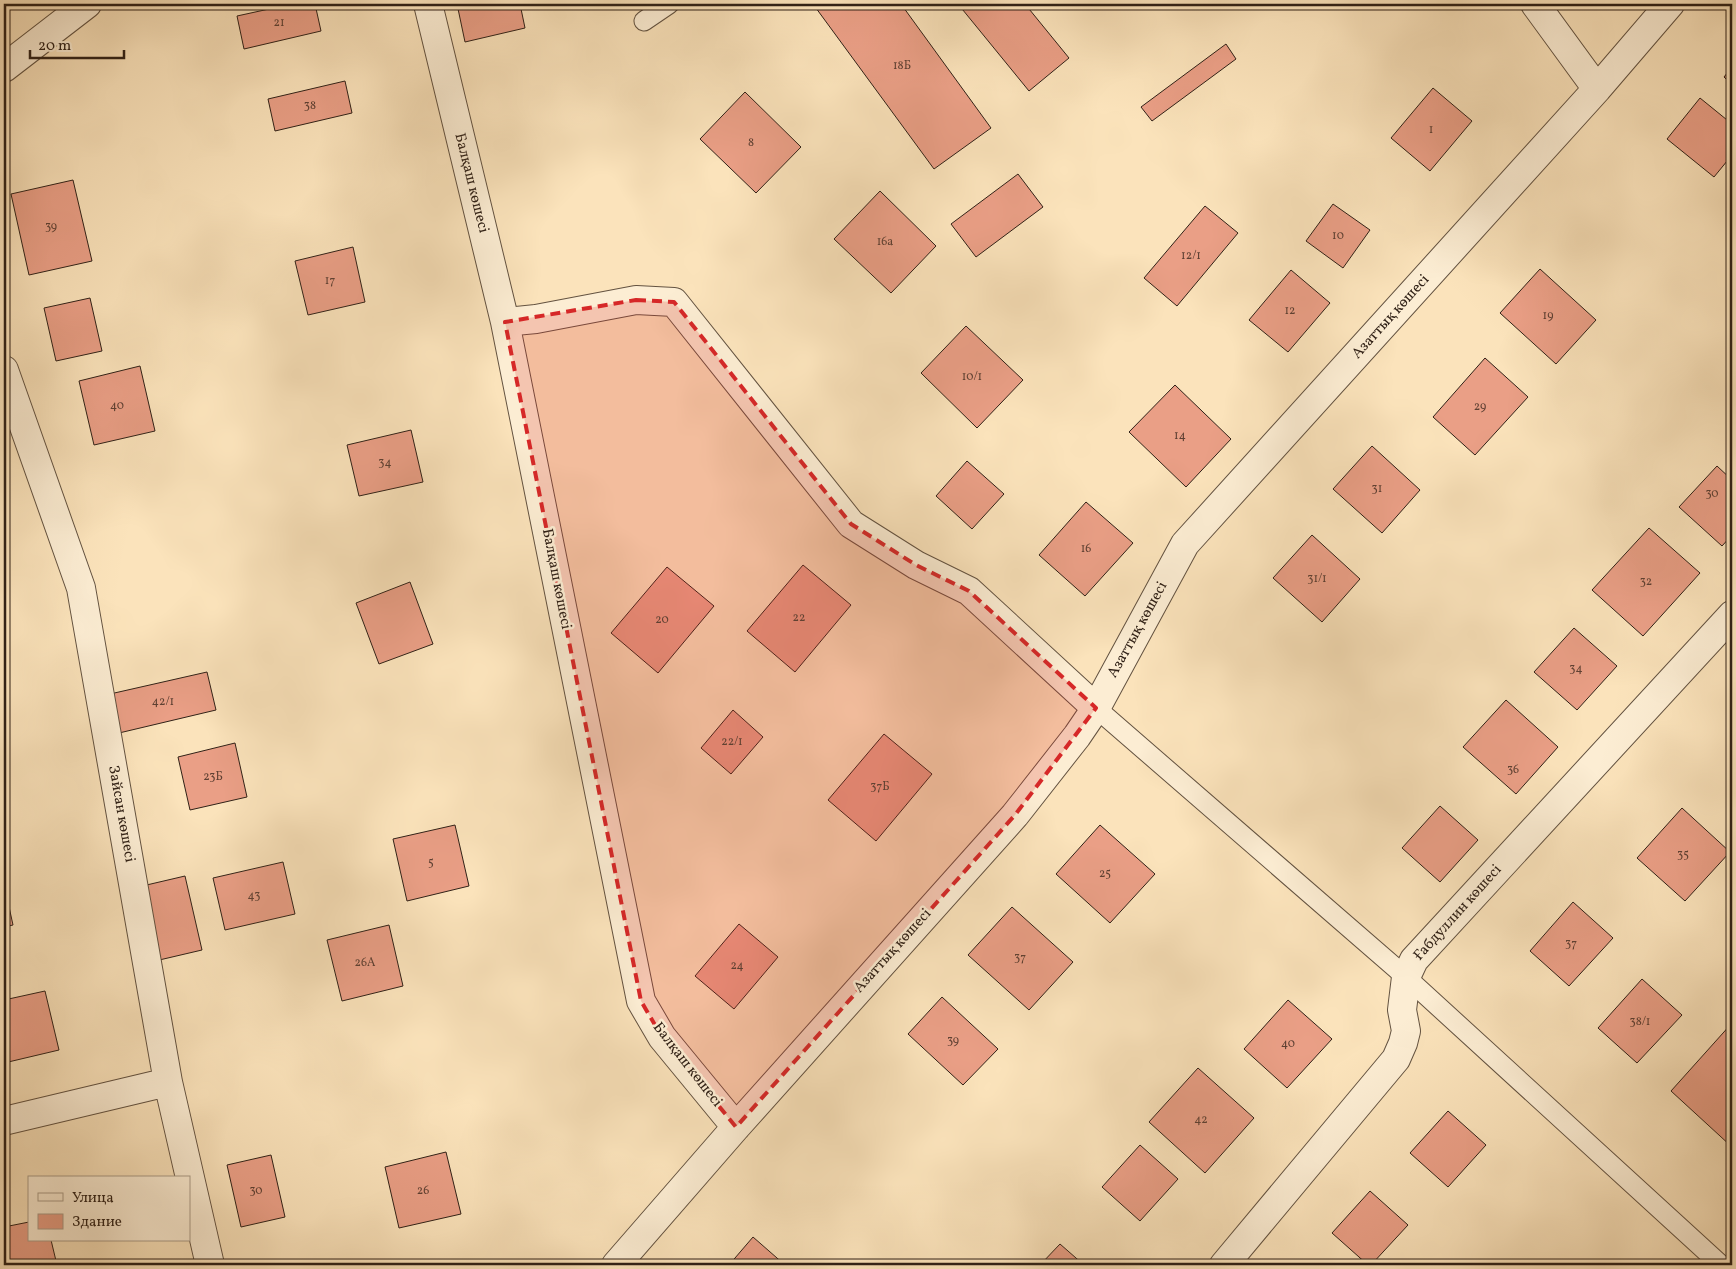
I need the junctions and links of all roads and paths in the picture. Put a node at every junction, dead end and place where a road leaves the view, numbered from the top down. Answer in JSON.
{"nodes":[{"id":1,"x":86,"y":4,"type":"edge"},
{"id":2,"x":428,"y":4,"type":"edge"},
{"id":3,"x":670,"y":4,"type":"edge"},
{"id":4,"x":1535,"y":4,"type":"edge"},
{"id":5,"x":1670,"y":4,"type":"edge"},
{"id":6,"x":644,"y":21,"type":"dead end"},
{"id":7,"x":4,"y":68,"type":"edge"},
{"id":8,"x":1597,"y":89,"type":"junction"},
{"id":9,"x":505,"y":322,"type":"junction"},
{"id":10,"x":4,"y":370,"type":"edge"},
{"id":11,"x":1732,"y":615,"type":"edge"},
{"id":12,"x":1096,"y":708,"type":"junction"},
{"id":13,"x":1406,"y":977,"type":"junction"},
{"id":14,"x":168,"y":1082,"type":"junction"},
{"id":15,"x":4,"y":1121,"type":"edge"},
{"id":16,"x":736,"y":1128,"type":"junction"},
{"id":17,"x":190,"y":1176,"type":"edge"},
{"id":18,"x":190,"y":1178,"type":"edge"},
{"id":19,"x":210,"y":1265,"type":"edge"},
{"id":20,"x":616,"y":1265,"type":"edge"},
{"id":21,"x":1224,"y":1265,"type":"edge"},
{"id":22,"x":1721,"y":1265,"type":"edge"}],
"edges":[{"from":1,"to":7,"type":"street"},
{"from":2,"to":9,"type":"street","name":"Балқаш көшесі"},
{"from":3,"to":6,"type":"lane"},
{"from":4,"to":8,"type":"street"},
{"from":5,"to":8,"type":"street","name":"Азаттық көшесі"},
{"from":8,"to":12,"type":"street","name":"Азаттық көшесі"},
{"from":9,"to":12,"type":"street"},
{"from":9,"to":16,"type":"street","name":"Балқаш көшесі"},
{"from":10,"to":14,"type":"street","name":"Зайсан көшесі"},
{"from":11,"to":13,"type":"street","name":"Ғабдуллин көшесі"},
{"from":12,"to":13,"type":"lane"},
{"from":12,"to":16,"type":"street","name":"Азаттық көшесі"},
{"from":13,"to":21,"type":"street","name":"Ғабдуллин көшесі"},
{"from":13,"to":22,"type":"lane"},
{"from":14,"to":15,"type":"street"},
{"from":14,"to":17,"type":"street","name":"Зайсан көшесі"},
{"from":16,"to":20,"type":"street","name":"Азаттық көшесі"},
{"from":18,"to":19,"type":"street","name":"Зайсан көшесі"}]}
